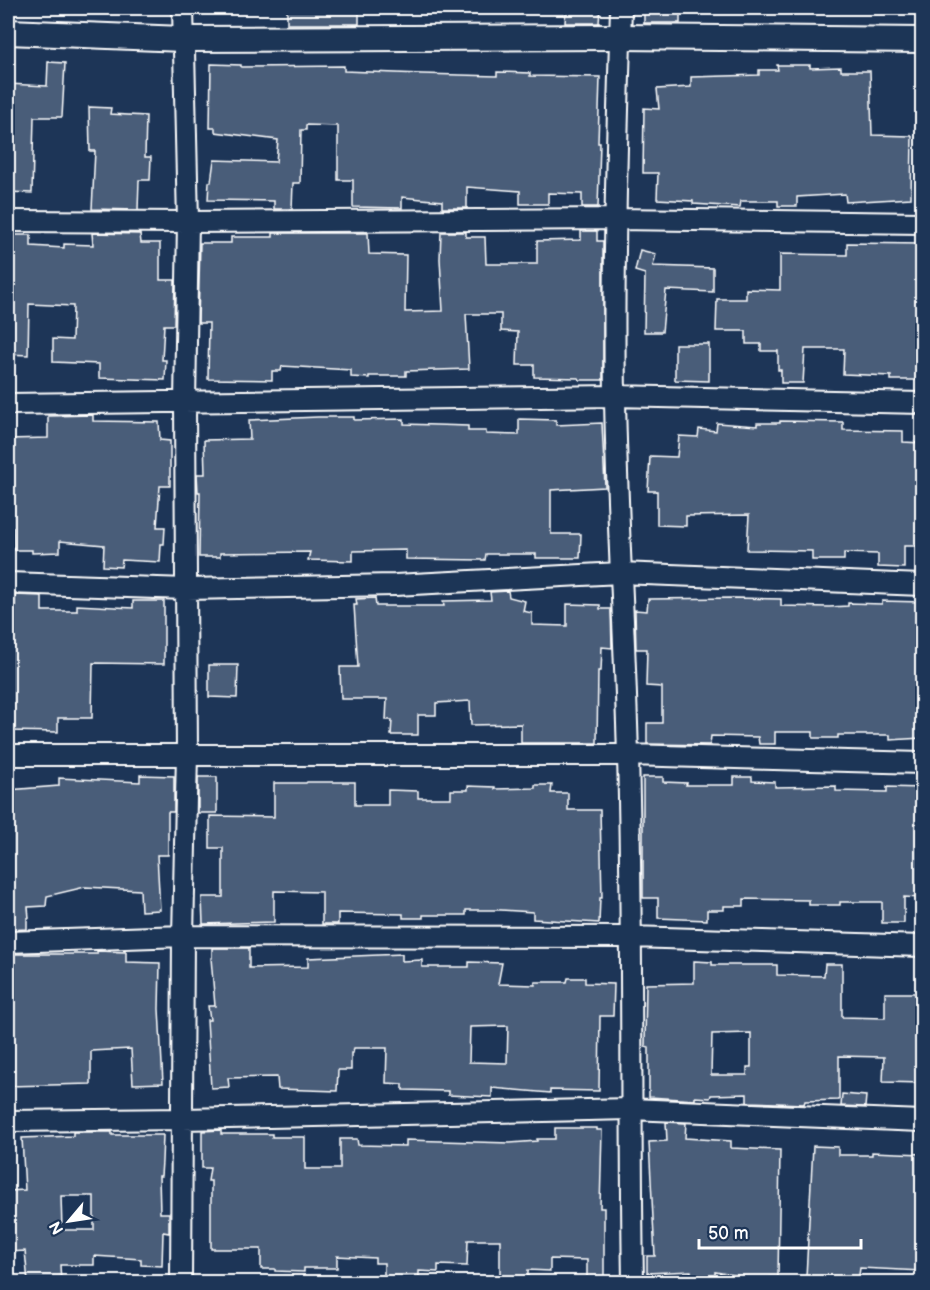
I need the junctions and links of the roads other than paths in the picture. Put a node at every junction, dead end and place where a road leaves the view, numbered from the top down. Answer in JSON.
{"nodes":[{"id":1,"x":183,"y":8,"type":"edge"},
{"id":2,"x":621,"y":8,"type":"edge"},
{"id":3,"x":8,"y":32,"type":"edge"},
{"id":4,"x":620,"y":37,"type":"junction"},
{"id":5,"x":183,"y":39,"type":"junction"},
{"id":6,"x":922,"y":40,"type":"edge"},
{"id":7,"x":615,"y":219,"type":"junction"},
{"id":8,"x":8,"y":221,"type":"edge"},
{"id":9,"x":188,"y":222,"type":"junction"},
{"id":10,"x":922,"y":224,"type":"edge"},
{"id":11,"x":615,"y":396,"type":"junction"},
{"id":12,"x":185,"y":403,"type":"junction"},
{"id":13,"x":922,"y":403,"type":"edge"},
{"id":14,"x":8,"y":404,"type":"edge"},
{"id":15,"x":620,"y":573,"type":"junction"},
{"id":16,"x":8,"y":583,"type":"edge"},
{"id":17,"x":922,"y":585,"type":"edge"},
{"id":18,"x":187,"y":589,"type":"junction"},
{"id":19,"x":187,"y":753,"type":"junction"},
{"id":20,"x":8,"y":755,"type":"edge"},
{"id":21,"x":628,"y":755,"type":"junction"},
{"id":22,"x":922,"y":763,"type":"edge"},
{"id":23,"x":183,"y":936,"type":"junction"},
{"id":24,"x":631,"y":937,"type":"junction"},
{"id":25,"x":8,"y":942,"type":"edge"},
{"id":26,"x":922,"y":946,"type":"edge"},
{"id":27,"x":630,"y":1108,"type":"junction"},
{"id":28,"x":183,"y":1119,"type":"junction"},
{"id":29,"x":8,"y":1121,"type":"edge"},
{"id":30,"x":922,"y":1121,"type":"edge"},
{"id":31,"x":181,"y":1282,"type":"edge"},
{"id":32,"x":633,"y":1282,"type":"edge"}],
"edges":[{"from":1,"to":5,"type":"street"},
{"from":2,"to":4,"type":"street"},
{"from":3,"to":5,"type":"street"},
{"from":4,"to":5,"type":"street"},
{"from":4,"to":6,"type":"street"},
{"from":4,"to":7,"type":"street"},
{"from":5,"to":9,"type":"street"},
{"from":7,"to":9,"type":"street"},
{"from":7,"to":10,"type":"street"},
{"from":7,"to":11,"type":"street"},
{"from":8,"to":9,"type":"street"},
{"from":9,"to":12,"type":"street"},
{"from":11,"to":12,"type":"street"},
{"from":11,"to":13,"type":"street"},
{"from":11,"to":15,"type":"street"},
{"from":12,"to":14,"type":"street"},
{"from":12,"to":18,"type":"street"},
{"from":15,"to":17,"type":"street"},
{"from":15,"to":18,"type":"street"},
{"from":15,"to":21,"type":"street"},
{"from":16,"to":18,"type":"street"},
{"from":18,"to":19,"type":"street"},
{"from":19,"to":20,"type":"street"},
{"from":19,"to":21,"type":"street"},
{"from":19,"to":23,"type":"street"},
{"from":21,"to":22,"type":"street"},
{"from":21,"to":24,"type":"street"},
{"from":23,"to":24,"type":"street"},
{"from":23,"to":25,"type":"street"},
{"from":23,"to":28,"type":"street"},
{"from":24,"to":26,"type":"street"},
{"from":24,"to":27,"type":"street"},
{"from":27,"to":28,"type":"street"},
{"from":27,"to":30,"type":"street"},
{"from":27,"to":32,"type":"street"},
{"from":28,"to":29,"type":"street"},
{"from":28,"to":31,"type":"street"}]}
